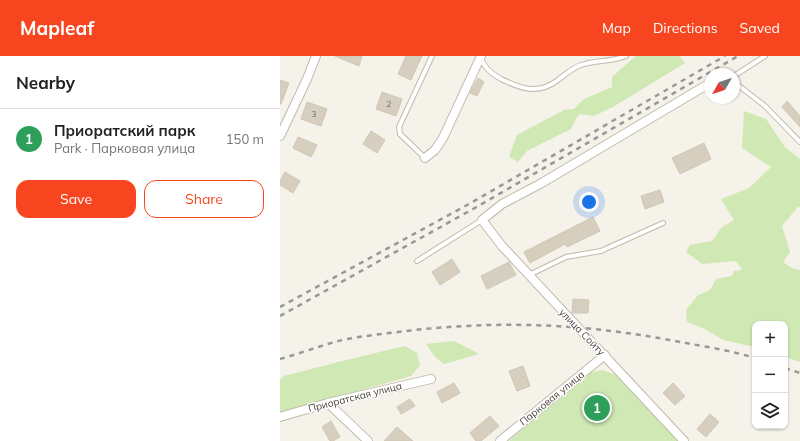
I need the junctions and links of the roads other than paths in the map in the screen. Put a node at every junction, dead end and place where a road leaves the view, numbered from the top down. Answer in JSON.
{"nodes":[{"id":1,"x":316,"y":56,"type":"edge"},
{"id":2,"x":432,"y":56,"type":"edge"},
{"id":3,"x":481,"y":56,"type":"edge"},
{"id":4,"x":626,"y":56,"type":"edge"},
{"id":5,"x":765,"y":56,"type":"edge"},
{"id":6,"x":740,"y":72,"type":"edge"},
{"id":7,"x":704,"y":87,"type":"edge"},
{"id":8,"x":740,"y":87,"type":"edge"},
{"id":9,"x":280,"y":136,"type":"edge"},
{"id":10,"x":800,"y":142,"type":"edge"},
{"id":11,"x":425,"y":158,"type":"joint"},
{"id":12,"x":482,"y":220,"type":"junction"},
{"id":13,"x":663,"y":223,"type":"dead end"},
{"id":14,"x":418,"y":261,"type":"dead end"},
{"id":15,"x":528,"y":275,"type":"junction"},
{"id":16,"x":604,"y":355,"type":"junction"},
{"id":17,"x":431,"y":379,"type":"dead end"},
{"id":18,"x":328,"y":403,"type":"junction"},
{"id":19,"x":280,"y":417,"type":"edge"},
{"id":20,"x":366,"y":441,"type":"edge"},
{"id":21,"x":500,"y":441,"type":"edge"},
{"id":22,"x":684,"y":441,"type":"edge"}],
"edges":[{"from":1,"to":9,"type":"street"},
{"from":2,"to":11,"type":"lane"},
{"from":3,"to":4,"type":"lane"},
{"from":3,"to":11,"type":"street"},
{"from":5,"to":6,"type":"lane"},
{"from":7,"to":12,"type":"street"},
{"from":8,"to":10,"type":"lane"},
{"from":12,"to":14,"type":"lane"},
{"from":12,"to":15,"type":"street","name":"улица Сойту"},
{"from":13,"to":15,"type":"lane"},
{"from":15,"to":16,"type":"street","name":"улица Сойту"},
{"from":16,"to":21,"type":"street","name":"Парковая улица"},
{"from":16,"to":22,"type":"street","name":"улица Сойту"},
{"from":17,"to":18,"type":"street","name":"Приоратская улица"},
{"from":18,"to":19,"type":"street","name":"Приоратская улица"},
{"from":18,"to":20,"type":"street"}]}
